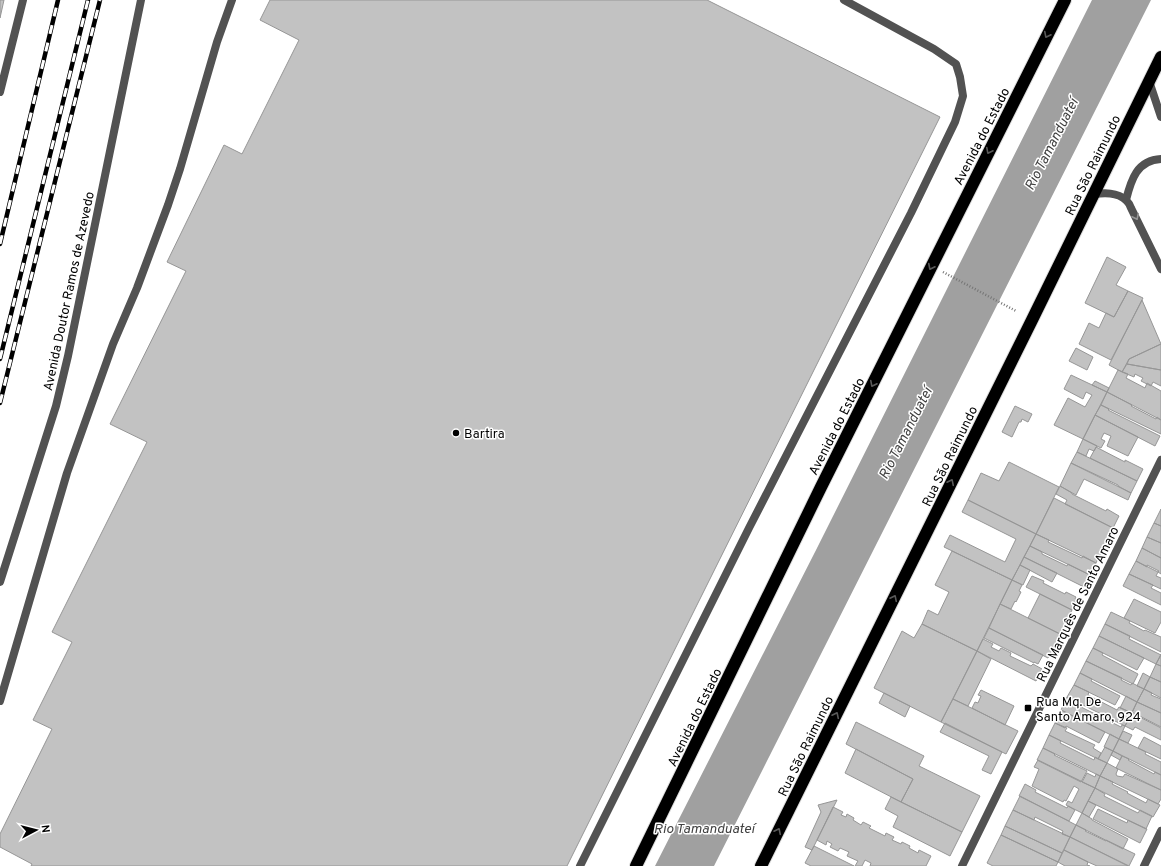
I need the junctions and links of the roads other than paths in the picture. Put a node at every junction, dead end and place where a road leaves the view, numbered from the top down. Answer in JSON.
{"nodes":[{"id":1,"x":23,"y":0,"type":"edge"},
{"id":2,"x":141,"y":0,"type":"edge"},
{"id":3,"x":232,"y":0,"type":"edge"},
{"id":4,"x":844,"y":0,"type":"edge"},
{"id":5,"x":1065,"y":0,"type":"edge"},
{"id":6,"x":1161,"y":57,"type":"edge"},
{"id":7,"x":1149,"y":81,"type":"junction"},
{"id":8,"x":0,"y":92,"type":"edge"},
{"id":9,"x":1161,"y":117,"type":"edge"},
{"id":10,"x":1161,"y":159,"type":"edge"},
{"id":11,"x":1094,"y":194,"type":"junction"},
{"id":12,"x":1126,"y":200,"type":"junction"},
{"id":13,"x":1161,"y":269,"type":"edge"},
{"id":14,"x":1161,"y":460,"type":"edge"},
{"id":15,"x":0,"y":582,"type":"edge"},
{"id":16,"x":0,"y":701,"type":"edge"},
{"id":17,"x":1161,"y":831,"type":"edge"},
{"id":18,"x":580,"y":866,"type":"edge"},
{"id":19,"x":636,"y":866,"type":"edge"},
{"id":20,"x":761,"y":866,"type":"edge"},
{"id":21,"x":962,"y":866,"type":"edge"},
{"id":22,"x":1144,"y":866,"type":"edge"}],
"edges":[{"from":1,"to":8,"type":"street"},
{"from":2,"to":15,"type":"street","name":"Avenida Doutor Ramos de Azevedo"},
{"from":3,"to":16,"type":"street"},
{"from":4,"to":18,"type":"street"},
{"from":5,"to":19,"type":"highway","name":"Avenida do Estado","one_way":true},
{"from":6,"to":7,"type":"highway","name":"Rua São Raimundo"},
{"from":7,"to":9,"type":"street"},
{"from":7,"to":11,"type":"highway","name":"Rua São Raimundo"},
{"from":10,"to":12,"type":"street"},
{"from":11,"to":12,"type":"street"},
{"from":20,"to":11,"type":"highway","name":"Rua São Raimundo","one_way":true},
{"from":12,"to":13,"type":"street","one_way":true},
{"from":14,"to":21,"type":"street","name":"Rua Marquês de Santo Amaro"},
{"from":17,"to":22,"type":"street"}]}
